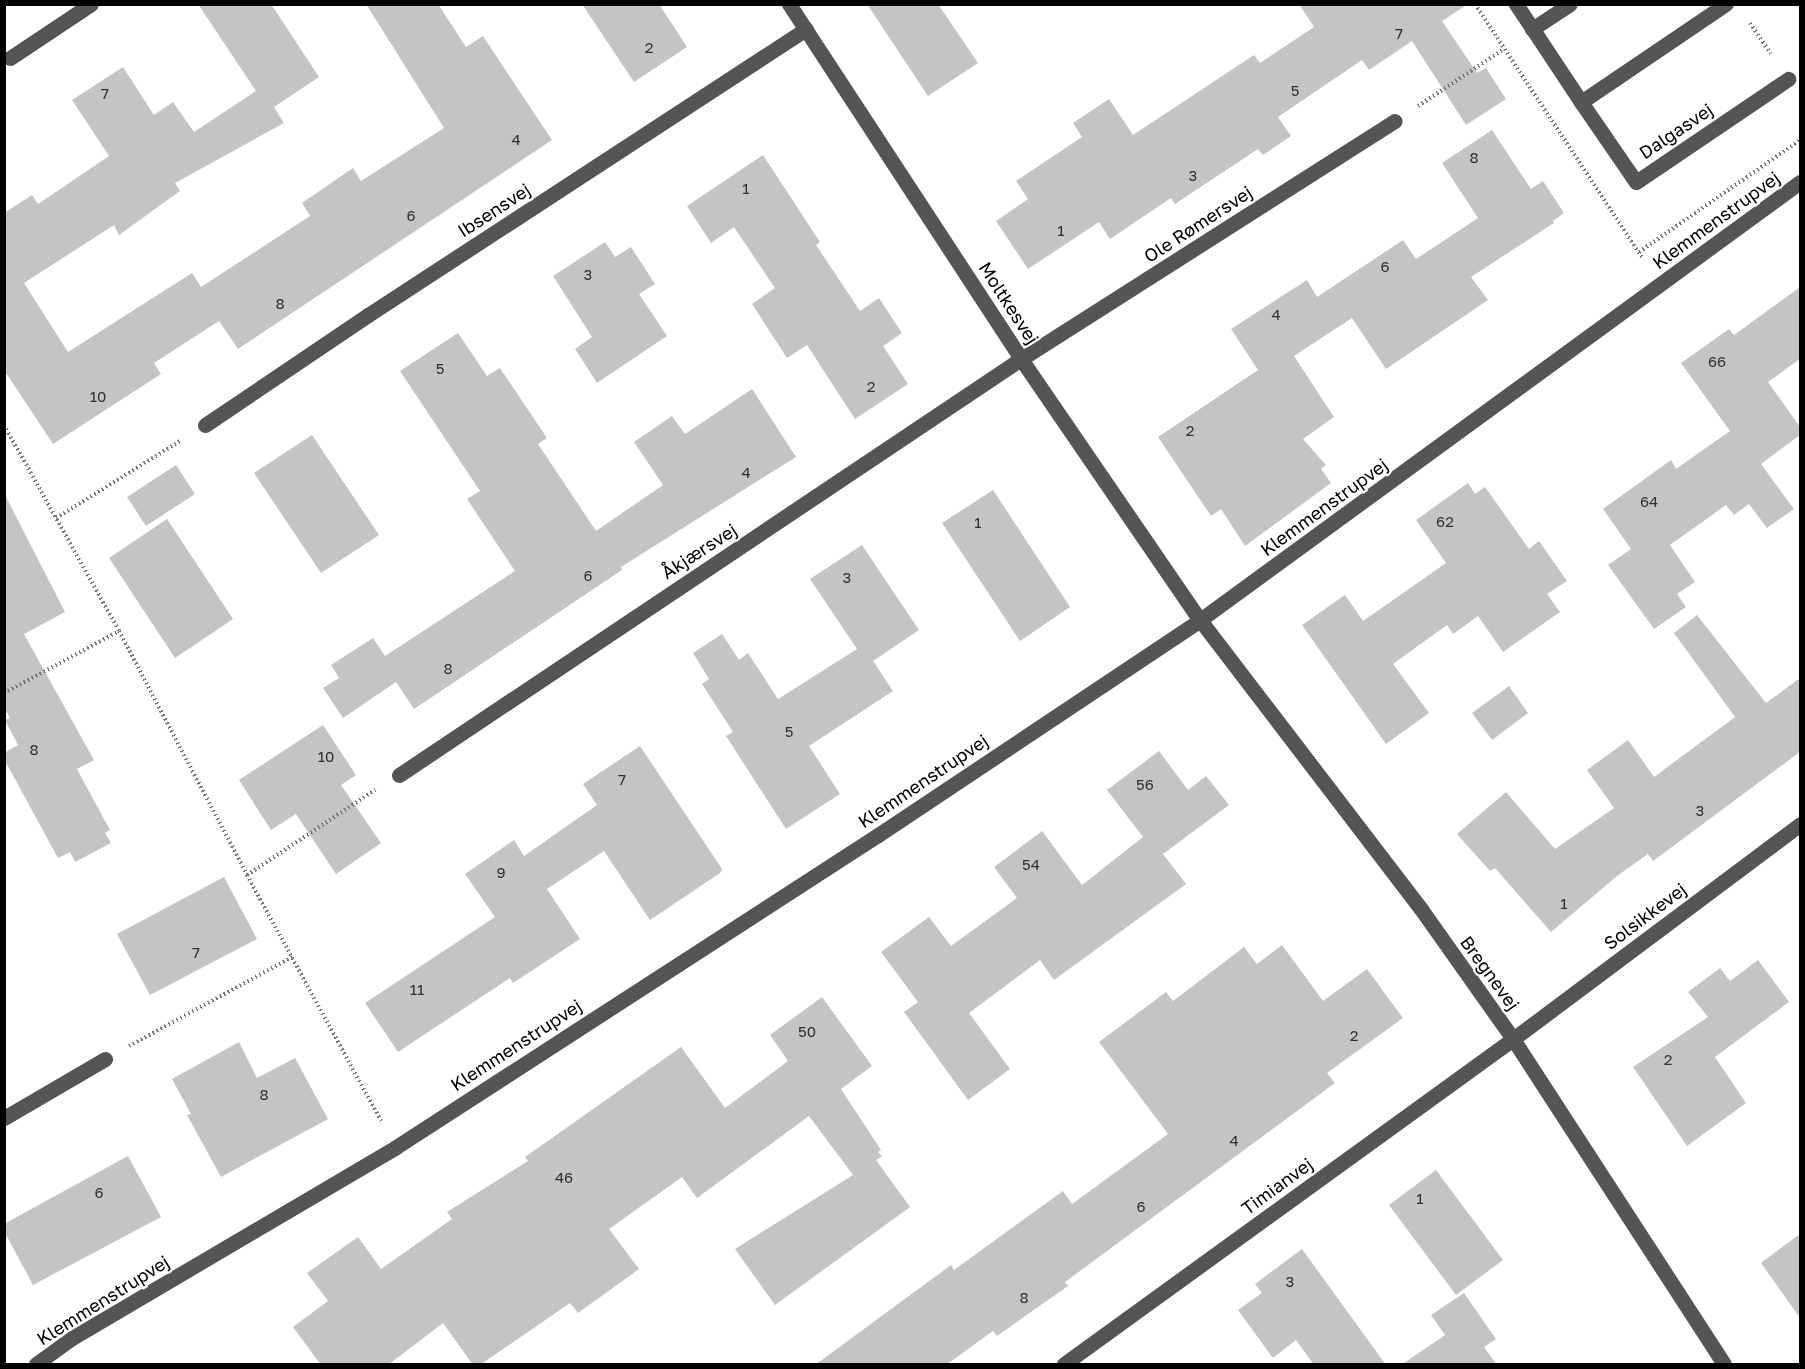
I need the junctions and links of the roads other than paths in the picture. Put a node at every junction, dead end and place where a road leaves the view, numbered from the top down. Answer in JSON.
{"nodes":[{"id":1,"x":91,"y":4,"type":"edge"},
{"id":2,"x":789,"y":4,"type":"edge"},
{"id":3,"x":1516,"y":4,"type":"edge"},
{"id":4,"x":1570,"y":4,"type":"edge"},
{"id":5,"x":1726,"y":4,"type":"edge"},
{"id":6,"x":806,"y":29,"type":"junction"},
{"id":7,"x":1532,"y":29,"type":"junction"},
{"id":8,"x":10,"y":58,"type":"dead end"},
{"id":9,"x":1788,"y":79,"type":"road end"},
{"id":10,"x":1581,"y":102,"type":"junction"},
{"id":11,"x":1395,"y":121,"type":"road end"},
{"id":12,"x":1800,"y":182,"type":"edge"},
{"id":13,"x":1022,"y":359,"type":"junction"},
{"id":14,"x":206,"y":425,"type":"road end"},
{"id":15,"x":1200,"y":620,"type":"junction"},
{"id":16,"x":399,"y":775,"type":"road end"},
{"id":17,"x":1800,"y":824,"type":"edge"},
{"id":18,"x":1513,"y":1039,"type":"junction"},
{"id":19,"x":105,"y":1059,"type":"road end"},
{"id":20,"x":4,"y":1118,"type":"edge"},
{"id":21,"x":36,"y":1365,"type":"edge"},
{"id":22,"x":1064,"y":1365,"type":"edge"},
{"id":23,"x":1724,"y":1365,"type":"edge"}],
"edges":[{"from":1,"to":8,"type":"street"},
{"from":2,"to":6,"type":"street","name":"Moltkesvej"},
{"from":3,"to":7,"type":"street","name":"Dalgasvej"},
{"from":4,"to":7,"type":"street"},
{"from":5,"to":10,"type":"street"},
{"from":6,"to":13,"type":"street","name":"Moltkesvej"},
{"from":6,"to":14,"type":"street","name":"Ibsensvej"},
{"from":7,"to":10,"type":"street","name":"Dalgasvej"},
{"from":9,"to":10,"type":"street","name":"Dalgasvej"},
{"from":11,"to":13,"type":"street","name":"Ole Rømersvej"},
{"from":12,"to":15,"type":"street","name":"Klemmenstrupvej"},
{"from":13,"to":15,"type":"street","name":"Moltkesvej"},
{"from":13,"to":16,"type":"street","name":"Åkjærsvej"},
{"from":15,"to":18,"type":"street","name":"Bregnevej"},
{"from":15,"to":21,"type":"street","name":"Klemmenstrupvej"},
{"from":17,"to":18,"type":"street","name":"Solsikkevej"},
{"from":18,"to":22,"type":"street","name":"Timianvej"},
{"from":18,"to":23,"type":"street","name":"Bregnevej"},
{"from":19,"to":20,"type":"street"}]}
